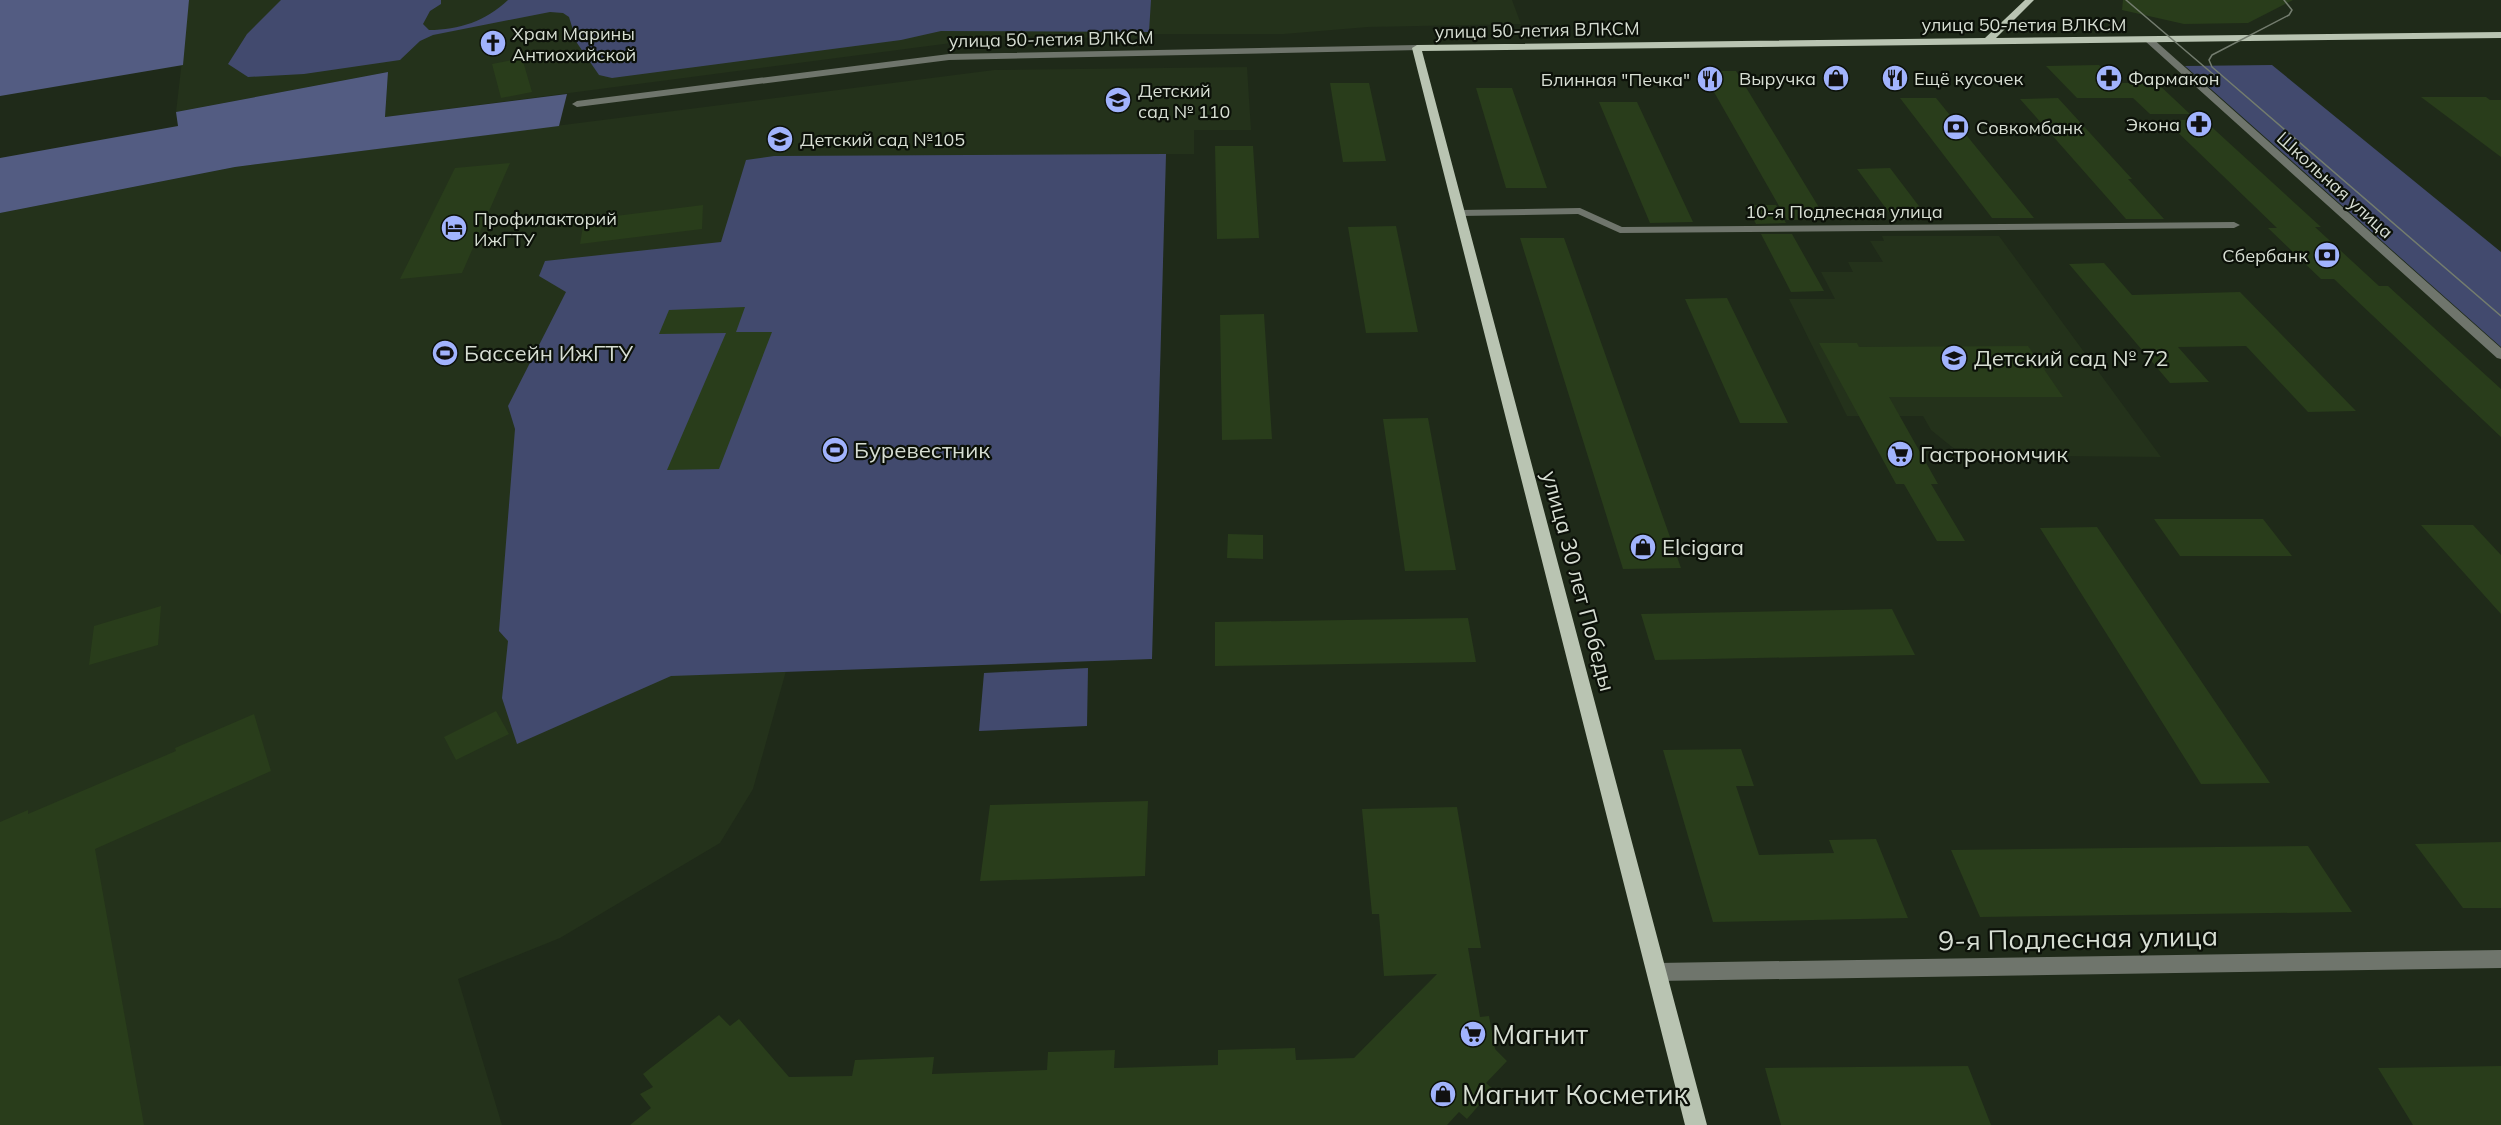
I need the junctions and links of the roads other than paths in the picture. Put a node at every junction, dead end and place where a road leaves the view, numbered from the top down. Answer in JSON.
{"nodes":[{"id":1,"x":2030,"y":0,"type":"edge"},
{"id":2,"x":2501,"y":35,"type":"edge"},
{"id":3,"x":2148,"y":39,"type":"junction"},
{"id":4,"x":1988,"y":41,"type":"junction"},
{"id":5,"x":1416,"y":48,"type":"junction"},
{"id":6,"x":577,"y":104,"type":"dead end"},
{"id":7,"x":1460,"y":213,"type":"junction"},
{"id":8,"x":2234,"y":225,"type":"dead end"},
{"id":9,"x":2501,"y":355,"type":"edge"},
{"id":10,"x":2501,"y":958,"type":"edge"},
{"id":11,"x":1657,"y":972,"type":"junction"},
{"id":12,"x":1696,"y":1125,"type":"edge"}],
"edges":[{"from":1,"to":4,"type":"main road"},
{"from":2,"to":3,"type":"main road","name":"улица 50-летия ВЛКСМ"},
{"from":3,"to":4,"type":"main road","name":"улица 50-летия ВЛКСМ"},
{"from":3,"to":9,"type":"street","name":"Школьная улица"},
{"from":4,"to":5,"type":"main road","name":"улица 50-летия ВЛКСМ"},
{"from":5,"to":6,"type":"street","name":"улица 50-летия ВЛКСМ"},
{"from":5,"to":7,"type":"main road","name":"улица 30 лет Победы"},
{"from":7,"to":8,"type":"street","name":"10-я Подлесная улица"},
{"from":7,"to":11,"type":"main road","name":"улица 30 лет Победы"},
{"from":10,"to":11,"type":"street","name":"9-я Подлесная улица"},
{"from":11,"to":12,"type":"main road","name":"улица 30 лет Победы"}]}
